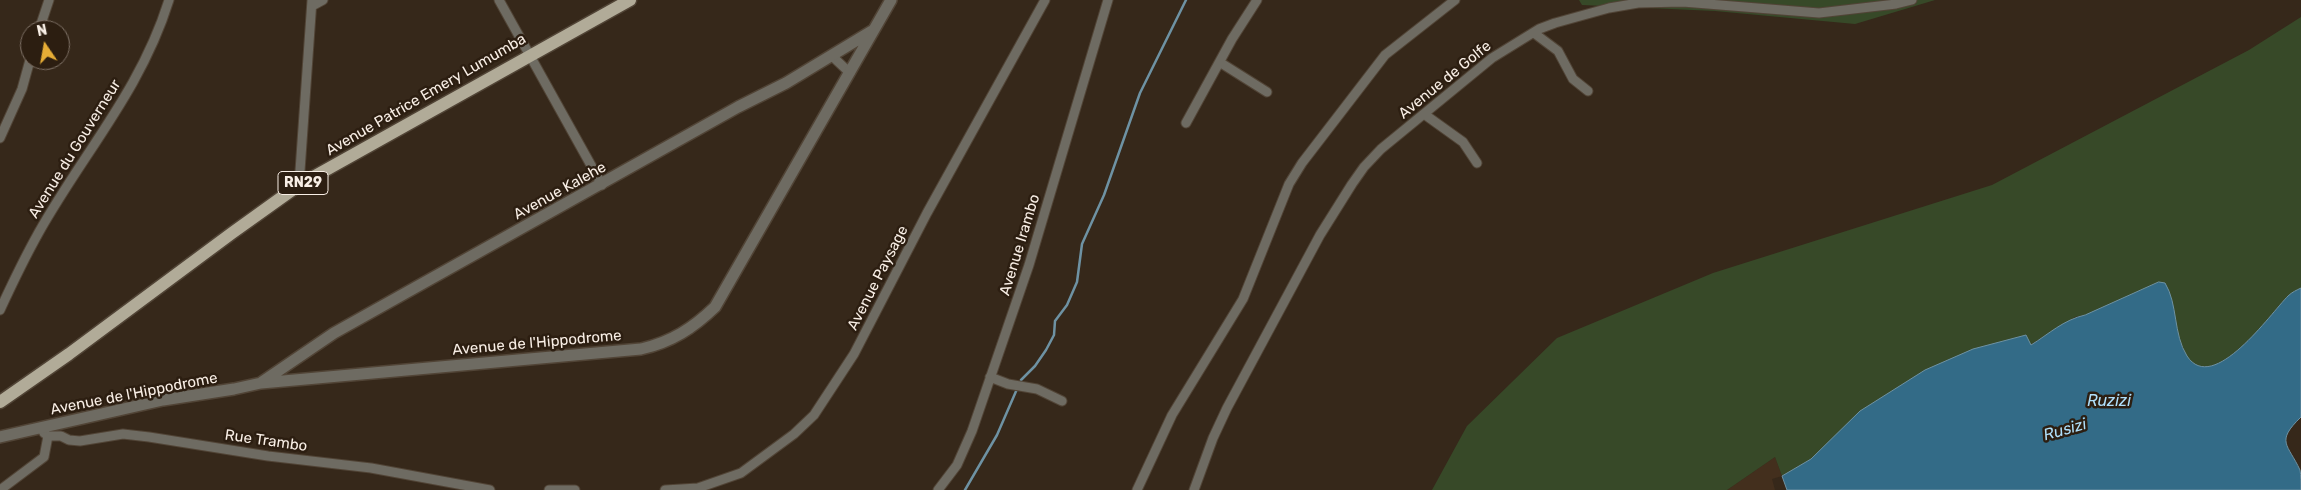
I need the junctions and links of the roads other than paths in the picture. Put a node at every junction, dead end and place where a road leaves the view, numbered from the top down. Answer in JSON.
{"nodes":[{"id":1,"x":49,"y":0,"type":"edge"},
{"id":2,"x":169,"y":0,"type":"edge"},
{"id":3,"x":323,"y":0,"type":"edge"},
{"id":4,"x":499,"y":0,"type":"edge"},
{"id":5,"x":630,"y":0,"type":"edge"},
{"id":6,"x":891,"y":0,"type":"edge"},
{"id":7,"x":1045,"y":0,"type":"edge"},
{"id":8,"x":1108,"y":0,"type":"edge"},
{"id":9,"x":1257,"y":0,"type":"edge"},
{"id":10,"x":1455,"y":0,"type":"edge"},
{"id":11,"x":1912,"y":0,"type":"edge"},
{"id":12,"x":312,"y":3,"type":"edge"},
{"id":13,"x":43,"y":20,"type":"edge"},
{"id":14,"x":876,"y":29,"type":"junction"},
{"id":15,"x":1534,"y":33,"type":"junction"},
{"id":16,"x":530,"y":54,"type":"junction"},
{"id":17,"x":832,"y":56,"type":"junction"},
{"id":18,"x":1221,"y":63,"type":"junction"},
{"id":19,"x":27,"y":70,"type":"edge"},
{"id":20,"x":850,"y":73,"type":"junction"},
{"id":21,"x":1588,"y":90,"type":"dead end"},
{"id":22,"x":1267,"y":92,"type":"dead end"},
{"id":23,"x":1424,"y":114,"type":"junction"},
{"id":24,"x":1186,"y":123,"type":"dead end"},
{"id":25,"x":0,"y":138,"type":"edge"},
{"id":26,"x":1478,"y":163,"type":"dead end"},
{"id":27,"x":299,"y":185,"type":"junction"},
{"id":28,"x":602,"y":185,"type":"junction"},
{"id":29,"x":0,"y":310,"type":"edge"},
{"id":30,"x":990,"y":377,"type":"junction"},
{"id":31,"x":261,"y":383,"type":"junction"},
{"id":32,"x":1062,"y":401,"type":"dead end"},
{"id":33,"x":0,"y":402,"type":"edge"},
{"id":34,"x":45,"y":432,"type":"junction"},
{"id":35,"x":0,"y":437,"type":"edge"},
{"id":36,"x":0,"y":490,"type":"edge"},
{"id":37,"x":490,"y":490,"type":"edge"},
{"id":38,"x":549,"y":490,"type":"edge"},
{"id":39,"x":575,"y":490,"type":"edge"},
{"id":40,"x":665,"y":490,"type":"edge"},
{"id":41,"x":938,"y":490,"type":"edge"},
{"id":42,"x":1137,"y":490,"type":"edge"},
{"id":43,"x":1194,"y":490,"type":"edge"}],
"edges":[{"from":1,"to":13,"type":"street"},
{"from":2,"to":29,"type":"street","name":"Avenue du Gouverneur"},
{"from":3,"to":12,"type":"street"},
{"from":4,"to":16,"type":"street"},
{"from":5,"to":16,"type":"main road","name":"Avenue Patrice Emery Lumumba","number":"RN29"},
{"from":6,"to":14,"type":"street","name":"Avenue de l'Hippodrome"},
{"from":7,"to":40,"type":"street","name":"Avenue Paysage"},
{"from":8,"to":30,"type":"street","name":"Avenue Irambo"},
{"from":9,"to":18,"type":"street"},
{"from":10,"to":42,"type":"street"},
{"from":11,"to":15,"type":"street","name":"Avenue de Golfe"},
{"from":12,"to":27,"type":"street"},
{"from":14,"to":17,"type":"street","name":"Avenue Kalehe"},
{"from":14,"to":20,"type":"street","name":"Avenue de l'Hippodrome"},
{"from":15,"to":21,"type":"street"},
{"from":15,"to":23,"type":"street","name":"Avenue de Golfe"},
{"from":16,"to":27,"type":"main road","name":"Avenue Patrice Emery Lumumba","number":"RN29"},
{"from":16,"to":28,"type":"street"},
{"from":17,"to":20,"type":"street"},
{"from":17,"to":28,"type":"street","name":"Avenue Kalehe"},
{"from":18,"to":22,"type":"street"},
{"from":18,"to":24,"type":"street"},
{"from":19,"to":25,"type":"street"},
{"from":20,"to":31,"type":"street","name":"Avenue de l'Hippodrome"},
{"from":23,"to":26,"type":"street"},
{"from":23,"to":43,"type":"street","name":"Avenue de Golfe"},
{"from":27,"to":33,"type":"main road","name":"Avenue Patrice Emery Lumumba","number":"RN29"},
{"from":28,"to":31,"type":"street","name":"Avenue Kalehe"},
{"from":30,"to":32,"type":"street"},
{"from":30,"to":41,"type":"street","name":"Avenue Irambo"},
{"from":31,"to":34,"type":"street","name":"Avenue de l'Hippodrome"},
{"from":34,"to":35,"type":"street","name":"Avenue de l'Hippodrome"},
{"from":34,"to":36,"type":"street"},
{"from":34,"to":37,"type":"street","name":"Rue Trambo"},
{"from":38,"to":39,"type":"street"}]}
